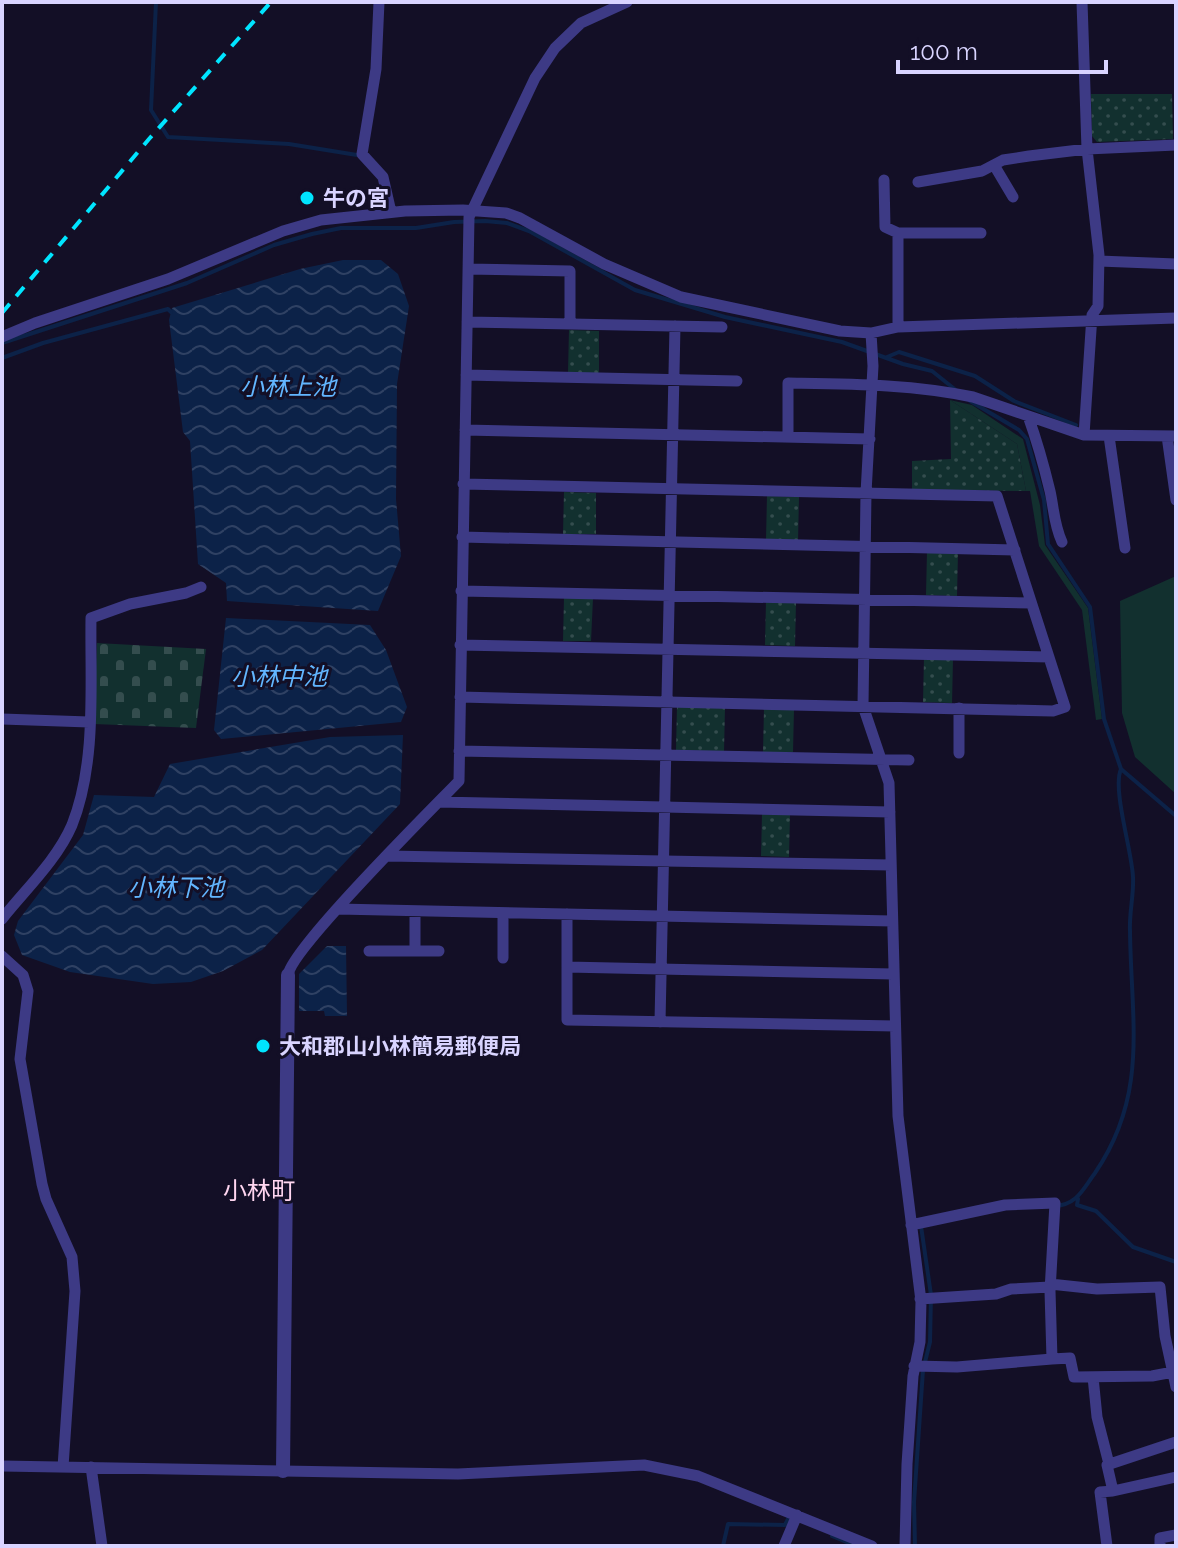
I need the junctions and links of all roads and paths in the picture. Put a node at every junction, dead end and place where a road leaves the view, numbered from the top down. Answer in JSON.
{"nodes":[{"id":1,"x":379,"y":2,"type":"edge"},
{"id":2,"x":627,"y":2,"type":"edge"},
{"id":3,"x":1082,"y":2,"type":"edge"},
{"id":4,"x":1176,"y":145,"type":"edge"},
{"id":5,"x":1087,"y":149,"type":"junction"},
{"id":6,"x":994,"y":165,"type":"junction"},
{"id":7,"x":884,"y":180,"type":"dead end"},
{"id":8,"x":918,"y":182,"type":"dead end"},
{"id":9,"x":1013,"y":197,"type":"dead end"},
{"id":10,"x":391,"y":212,"type":"junction"},
{"id":11,"x":470,"y":217,"type":"junction"},
{"id":12,"x":898,"y":233,"type":"junction"},
{"id":13,"x":981,"y":233,"type":"dead end"},
{"id":14,"x":1099,"y":261,"type":"junction"},
{"id":15,"x":1176,"y":264,"type":"edge"},
{"id":16,"x":468,"y":269,"type":"junction"},
{"id":17,"x":1176,"y":318,"type":"edge"},
{"id":18,"x":467,"y":322,"type":"junction"},
{"id":19,"x":1091,"y":322,"type":"junction"},
{"id":20,"x":570,"y":324,"type":"junction"},
{"id":21,"x":675,"y":326,"type":"junction"},
{"id":22,"x":722,"y":327,"type":"dead end"},
{"id":23,"x":898,"y":327,"type":"junction"},
{"id":24,"x":2,"y":337,"type":"edge"},
{"id":25,"x":872,"y":338,"type":"junction"},
{"id":26,"x":466,"y":375,"type":"junction"},
{"id":27,"x":674,"y":380,"type":"junction"},
{"id":28,"x":737,"y":381,"type":"dead end"},
{"id":29,"x":873,"y":385,"type":"junction"},
{"id":30,"x":1028,"y":416,"type":"junction"},
{"id":31,"x":465,"y":430,"type":"junction"},
{"id":32,"x":672,"y":435,"type":"junction"},
{"id":33,"x":1084,"y":435,"type":"junction"},
{"id":34,"x":1109,"y":436,"type":"junction"},
{"id":35,"x":1171,"y":436,"type":"edge"},
{"id":36,"x":788,"y":437,"type":"junction"},
{"id":37,"x":870,"y":439,"type":"junction"},
{"id":38,"x":463,"y":484,"type":"junction"},
{"id":39,"x":671,"y":488,"type":"junction"},
{"id":40,"x":866,"y":493,"type":"junction"},
{"id":41,"x":1176,"y":500,"type":"edge"},
{"id":42,"x":462,"y":537,"type":"junction"},
{"id":43,"x":670,"y":542,"type":"junction"},
{"id":44,"x":1062,"y":542,"type":"dead end"},
{"id":45,"x":865,"y":547,"type":"junction"},
{"id":46,"x":1125,"y":548,"type":"dead end"},
{"id":47,"x":1015,"y":550,"type":"junction"},
{"id":48,"x":201,"y":587,"type":"dead end"},
{"id":49,"x":461,"y":591,"type":"junction"},
{"id":50,"x":669,"y":595,"type":"junction"},
{"id":51,"x":864,"y":600,"type":"junction"},
{"id":52,"x":1031,"y":603,"type":"junction"},
{"id":53,"x":460,"y":645,"type":"junction"},
{"id":54,"x":668,"y":649,"type":"junction"},
{"id":55,"x":863,"y":653,"type":"junction"},
{"id":56,"x":1049,"y":657,"type":"junction"},
{"id":57,"x":460,"y":697,"type":"junction"},
{"id":58,"x":667,"y":701,"type":"junction"},
{"id":59,"x":863,"y":706,"type":"junction"},
{"id":60,"x":959,"y":708,"type":"junction"},
{"id":61,"x":2,"y":719,"type":"edge"},
{"id":62,"x":89,"y":722,"type":"junction"},
{"id":63,"x":459,"y":751,"type":"junction"},
{"id":64,"x":959,"y":753,"type":"dead end"},
{"id":65,"x":666,"y":755,"type":"junction"},
{"id":66,"x":881,"y":759,"type":"junction"},
{"id":67,"x":909,"y":760,"type":"dead end"},
{"id":68,"x":439,"y":802,"type":"junction"},
{"id":69,"x":665,"y":807,"type":"junction"},
{"id":70,"x":890,"y":812,"type":"junction"},
{"id":71,"x":388,"y":856,"type":"junction"},
{"id":72,"x":663,"y":861,"type":"junction"},
{"id":73,"x":891,"y":865,"type":"junction"},
{"id":74,"x":338,"y":909,"type":"junction"},
{"id":75,"x":415,"y":911,"type":"junction"},
{"id":76,"x":503,"y":913,"type":"junction"},
{"id":77,"x":567,"y":914,"type":"junction"},
{"id":78,"x":662,"y":916,"type":"junction"},
{"id":79,"x":2,"y":919,"type":"edge"},
{"id":80,"x":892,"y":921,"type":"junction"},
{"id":81,"x":369,"y":951,"type":"dead end"},
{"id":82,"x":439,"y":951,"type":"dead end"},
{"id":83,"x":410,"y":954,"type":"junction"},
{"id":84,"x":2,"y":956,"type":"edge"},
{"id":85,"x":503,"y":958,"type":"dead end"},
{"id":86,"x":567,"y":967,"type":"junction"},
{"id":87,"x":661,"y":969,"type":"junction"},
{"id":88,"x":893,"y":974,"type":"junction"},
{"id":89,"x":288,"y":975,"type":"joint"},
{"id":90,"x":660,"y":1022,"type":"junction"},
{"id":91,"x":895,"y":1026,"type":"junction"},
{"id":92,"x":911,"y":1225,"type":"junction"},
{"id":93,"x":1050,"y":1285,"type":"junction"},
{"id":94,"x":927,"y":1299,"type":"junction"},
{"id":95,"x":1173,"y":1358,"type":"edge"},
{"id":96,"x":1052,"y":1359,"type":"junction"},
{"id":97,"x":920,"y":1366,"type":"junction"},
{"id":98,"x":1173,"y":1372,"type":"junction"},
{"id":99,"x":1093,"y":1377,"type":"junction"},
{"id":100,"x":1176,"y":1387,"type":"edge"},
{"id":101,"x":1176,"y":1442,"type":"edge"},
{"id":102,"x":1109,"y":1464,"type":"junction"},
{"id":103,"x":2,"y":1466,"type":"edge"},
{"id":104,"x":63,"y":1467,"type":"junction"},
{"id":105,"x":91,"y":1467,"type":"junction"},
{"id":106,"x":283,"y":1471,"type":"junction"},
{"id":107,"x":1176,"y":1477,"type":"edge"},
{"id":108,"x":1113,"y":1491,"type":"junction"},
{"id":109,"x":794,"y":1520,"type":"junction"},
{"id":110,"x":1176,"y":1535,"type":"edge"},
{"id":111,"x":102,"y":1546,"type":"edge"},
{"id":112,"x":784,"y":1546,"type":"edge"},
{"id":113,"x":872,"y":1546,"type":"edge"},
{"id":114,"x":905,"y":1546,"type":"edge"},
{"id":115,"x":1107,"y":1546,"type":"edge"},
{"id":116,"x":1160,"y":1546,"type":"edge"}],
"edges":[{"from":1,"to":10,"type":"street"},
{"from":2,"to":11,"type":"street"},
{"from":3,"to":5,"type":"street"},
{"from":4,"to":5,"type":"street"},
{"from":5,"to":6,"type":"street"},
{"from":5,"to":14,"type":"street"},
{"from":6,"to":8,"type":"street"},
{"from":6,"to":9,"type":"street"},
{"from":7,"to":12,"type":"street"},
{"from":10,"to":11,"type":"street"},
{"from":10,"to":24,"type":"street"},
{"from":11,"to":16,"type":"street"},
{"from":11,"to":25,"type":"street"},
{"from":12,"to":13,"type":"street"},
{"from":12,"to":23,"type":"street"},
{"from":14,"to":15,"type":"street"},
{"from":14,"to":19,"type":"street"},
{"from":16,"to":18,"type":"street"},
{"from":16,"to":20,"type":"street"},
{"from":17,"to":19,"type":"street"},
{"from":18,"to":20,"type":"street"},
{"from":18,"to":26,"type":"street"},
{"from":19,"to":23,"type":"street"},
{"from":19,"to":33,"type":"street"},
{"from":20,"to":21,"type":"street"},
{"from":21,"to":22,"type":"street"},
{"from":21,"to":27,"type":"street"},
{"from":23,"to":25,"type":"street"},
{"from":25,"to":29,"type":"street"},
{"from":26,"to":27,"type":"street"},
{"from":26,"to":31,"type":"street"},
{"from":27,"to":28,"type":"street"},
{"from":27,"to":32,"type":"street"},
{"from":29,"to":30,"type":"street"},
{"from":29,"to":36,"type":"street"},
{"from":29,"to":37,"type":"street"},
{"from":30,"to":33,"type":"street"},
{"from":30,"to":44,"type":"street"},
{"from":31,"to":32,"type":"street"},
{"from":31,"to":38,"type":"street"},
{"from":32,"to":36,"type":"street"},
{"from":32,"to":39,"type":"street"},
{"from":33,"to":34,"type":"street"},
{"from":34,"to":35,"type":"street"},
{"from":34,"to":46,"type":"street"},
{"from":35,"to":41,"type":"street"},
{"from":36,"to":37,"type":"street"},
{"from":37,"to":40,"type":"street"},
{"from":38,"to":39,"type":"street"},
{"from":38,"to":42,"type":"street"},
{"from":39,"to":40,"type":"street"},
{"from":39,"to":43,"type":"street"},
{"from":40,"to":45,"type":"street"},
{"from":40,"to":47,"type":"street"},
{"from":42,"to":43,"type":"street"},
{"from":42,"to":49,"type":"street"},
{"from":43,"to":45,"type":"street"},
{"from":43,"to":50,"type":"street"},
{"from":45,"to":47,"type":"street"},
{"from":45,"to":51,"type":"street"},
{"from":47,"to":52,"type":"street"},
{"from":48,"to":62,"type":"street"},
{"from":49,"to":50,"type":"street"},
{"from":49,"to":53,"type":"street"},
{"from":50,"to":51,"type":"street"},
{"from":50,"to":54,"type":"street"},
{"from":51,"to":52,"type":"street"},
{"from":51,"to":55,"type":"street"},
{"from":52,"to":56,"type":"street"},
{"from":53,"to":54,"type":"street"},
{"from":53,"to":57,"type":"street"},
{"from":54,"to":55,"type":"street"},
{"from":54,"to":58,"type":"street"},
{"from":55,"to":56,"type":"street"},
{"from":55,"to":59,"type":"street"},
{"from":56,"to":60,"type":"street"},
{"from":57,"to":58,"type":"street"},
{"from":57,"to":63,"type":"street"},
{"from":58,"to":59,"type":"street"},
{"from":58,"to":65,"type":"street"},
{"from":59,"to":60,"type":"street"},
{"from":59,"to":66,"type":"street"},
{"from":60,"to":64,"type":"street"},
{"from":61,"to":62,"type":"street"},
{"from":62,"to":79,"type":"street"},
{"from":63,"to":65,"type":"street"},
{"from":63,"to":68,"type":"street"},
{"from":65,"to":66,"type":"street"},
{"from":65,"to":69,"type":"street"},
{"from":66,"to":67,"type":"street"},
{"from":66,"to":70,"type":"street"},
{"from":68,"to":69,"type":"street"},
{"from":68,"to":71,"type":"street"},
{"from":69,"to":70,"type":"street"},
{"from":69,"to":72,"type":"street"},
{"from":70,"to":73,"type":"street"},
{"from":71,"to":72,"type":"street"},
{"from":71,"to":74,"type":"street"},
{"from":72,"to":73,"type":"street"},
{"from":72,"to":78,"type":"street"},
{"from":73,"to":80,"type":"street"},
{"from":74,"to":75,"type":"street"},
{"from":74,"to":89,"type":"street"},
{"from":75,"to":76,"type":"street"},
{"from":75,"to":83,"type":"street"},
{"from":76,"to":77,"type":"street"},
{"from":76,"to":85,"type":"street"},
{"from":77,"to":78,"type":"street"},
{"from":77,"to":86,"type":"street"},
{"from":78,"to":80,"type":"street"},
{"from":78,"to":87,"type":"street"},
{"from":80,"to":88,"type":"street"},
{"from":81,"to":83,"type":"street"},
{"from":82,"to":83,"type":"street"},
{"from":84,"to":104,"type":"street"},
{"from":86,"to":87,"type":"street"},
{"from":86,"to":90,"type":"street"},
{"from":87,"to":88,"type":"street"},
{"from":87,"to":90,"type":"street"},
{"from":88,"to":91,"type":"street"},
{"from":89,"to":106,"type":"street"},
{"from":90,"to":91,"type":"street"},
{"from":91,"to":92,"type":"street"},
{"from":92,"to":93,"type":"street"},
{"from":92,"to":94,"type":"street"},
{"from":93,"to":94,"type":"street"},
{"from":93,"to":95,"type":"street"},
{"from":93,"to":96,"type":"street"},
{"from":94,"to":97,"type":"street"},
{"from":95,"to":98,"type":"street"},
{"from":96,"to":97,"type":"street"},
{"from":96,"to":99,"type":"street"},
{"from":97,"to":114,"type":"street"},
{"from":98,"to":99,"type":"street"},
{"from":98,"to":100,"type":"street"},
{"from":99,"to":102,"type":"street"},
{"from":101,"to":102,"type":"street"},
{"from":102,"to":108,"type":"street"},
{"from":103,"to":104,"type":"street"},
{"from":104,"to":105,"type":"street"},
{"from":105,"to":106,"type":"street"},
{"from":105,"to":111,"type":"street"},
{"from":106,"to":109,"type":"street"},
{"from":107,"to":108,"type":"street"},
{"from":108,"to":115,"type":"street"},
{"from":109,"to":112,"type":"street"},
{"from":109,"to":113,"type":"street"},
{"from":110,"to":116,"type":"street"}]}
